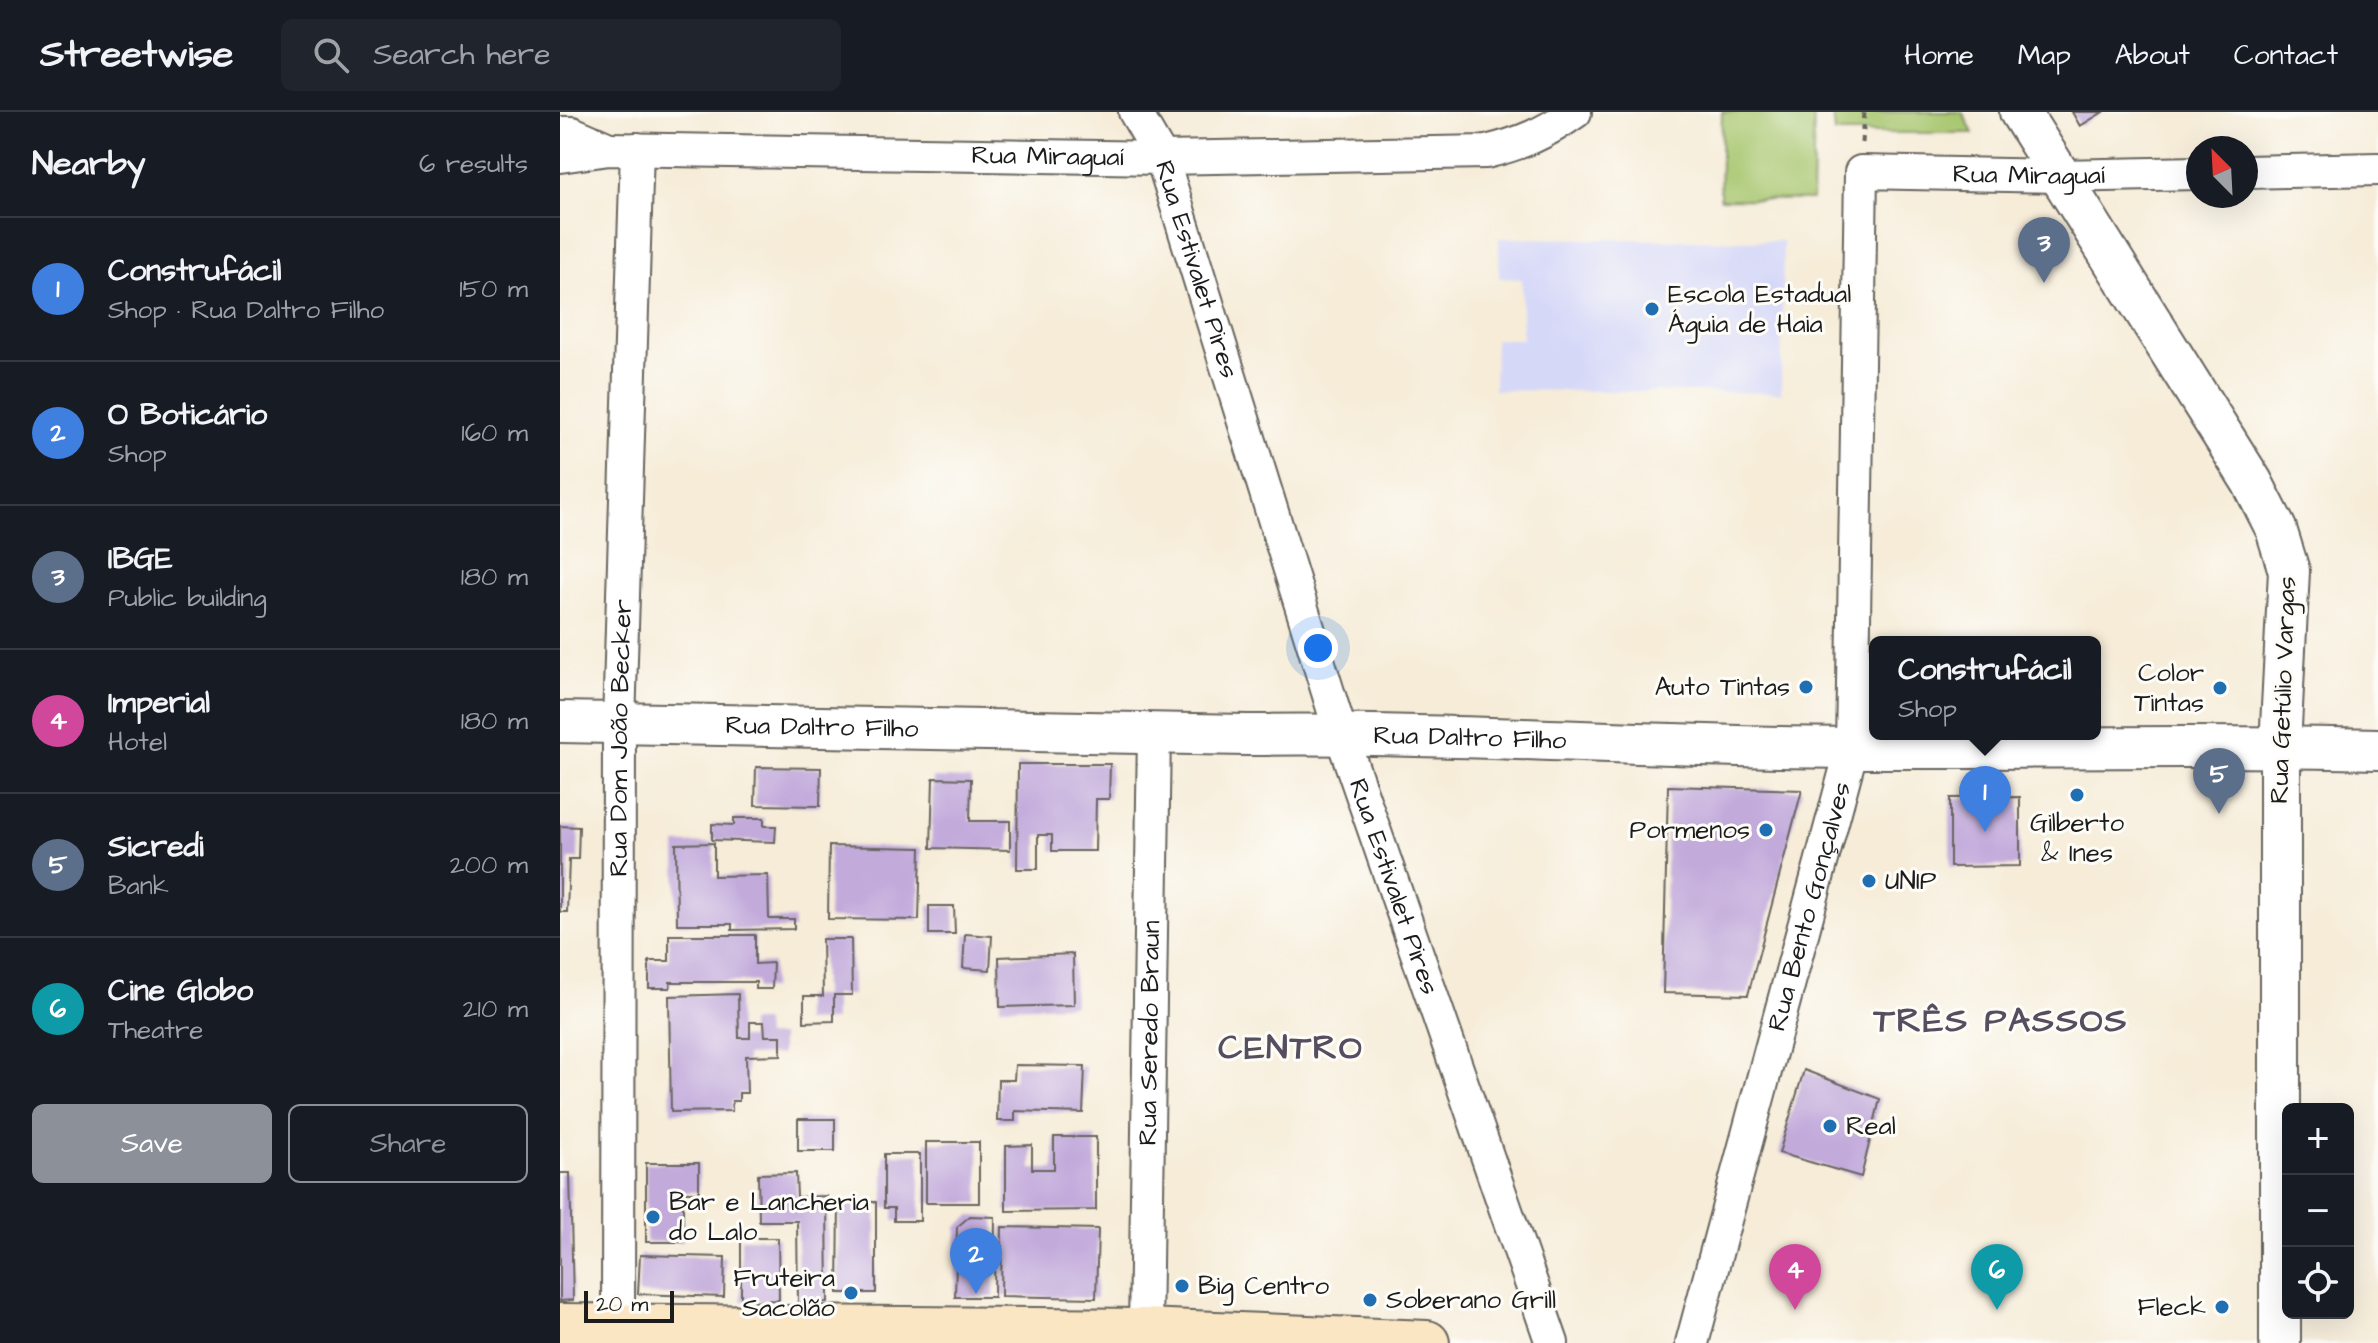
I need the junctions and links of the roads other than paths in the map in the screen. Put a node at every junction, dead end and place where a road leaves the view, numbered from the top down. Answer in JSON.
{"nodes":[{"id":1,"x":1135,"y":112,"type":"edge"},
{"id":2,"x":1574,"y":112,"type":"edge"},
{"id":3,"x":2020,"y":112,"type":"edge"},
{"id":4,"x":560,"y":133,"type":"edge"},
{"id":5,"x":623,"y":149,"type":"junction"},
{"id":6,"x":560,"y":156,"type":"edge"},
{"id":7,"x":1162,"y":158,"type":"junction"},
{"id":8,"x":2378,"y":169,"type":"edge"},
{"id":9,"x":1861,"y":172,"type":"joint"},
{"id":10,"x":2258,"y":172,"type":"edge"},
{"id":11,"x":2186,"y":173,"type":"edge"},
{"id":12,"x":2060,"y":176,"type":"junction"},
{"id":13,"x":560,"y":722,"type":"edge"},
{"id":14,"x":619,"y":723,"type":"junction"},
{"id":15,"x":1154,"y":733,"type":"junction"},
{"id":16,"x":1341,"y":734,"type":"junction"},
{"id":17,"x":2280,"y":746,"type":"junction"},
{"id":18,"x":1852,"y":748,"type":"junction"},
{"id":19,"x":2378,"y":749,"type":"edge"},
{"id":20,"x":560,"y":1326,"type":"edge"},
{"id":21,"x":618,"y":1334,"type":"edge"},
{"id":22,"x":1145,"y":1337,"type":"edge"},
{"id":23,"x":1427,"y":1343,"type":"edge"},
{"id":24,"x":1552,"y":1343,"type":"edge"},
{"id":25,"x":1692,"y":1343,"type":"edge"},
{"id":26,"x":2280,"y":1343,"type":"edge"}],
"edges":[{"from":1,"to":7,"type":"street","name":"Rua Estivalet Pires"},
{"from":2,"to":7,"type":"street","name":"Rua Miraguaí"},
{"from":3,"to":12,"type":"street","name":"Rua Getúlio Vargas"},
{"from":4,"to":5,"type":"street","name":"Rua Miraguaí"},
{"from":5,"to":6,"type":"street","name":"Rua Miraguaí"},
{"from":5,"to":7,"type":"street","name":"Rua Miraguaí"},
{"from":5,"to":14,"type":"street","name":"Rua Dom João Becker"},
{"from":7,"to":16,"type":"street","name":"Rua Estivalet Pires"},
{"from":8,"to":10,"type":"street"},
{"from":9,"to":12,"type":"street","name":"Rua Miraguaí"},
{"from":9,"to":18,"type":"street","name":"Rua Bento Gonçalves"},
{"from":11,"to":12,"type":"street","name":"Rua Miraguaí"},
{"from":12,"to":17,"type":"street","name":"Rua Getúlio Vargas"},
{"from":13,"to":14,"type":"street","name":"Rua Daltro Filho"},
{"from":14,"to":15,"type":"street","name":"Rua Daltro Filho"},
{"from":14,"to":21,"type":"street","name":"Rua Dom João Becker"},
{"from":15,"to":16,"type":"street","name":"Rua Daltro Filho"},
{"from":15,"to":22,"type":"street","name":"Rua Seredo Braun"},
{"from":16,"to":18,"type":"street","name":"Rua Daltro Filho"},
{"from":16,"to":24,"type":"street","name":"Rua Estivalet Pires"},
{"from":17,"to":18,"type":"street","name":"Rua Daltro Filho"},
{"from":17,"to":19,"type":"street","name":"Rua Daltro Filho"},
{"from":17,"to":26,"type":"street","name":"Rua Getúlio Vargas"},
{"from":18,"to":25,"type":"street","name":"Rua Bento Gonçalves"},
{"from":20,"to":21,"type":"main road"},
{"from":21,"to":22,"type":"main road"},
{"from":22,"to":23,"type":"main road"}]}
